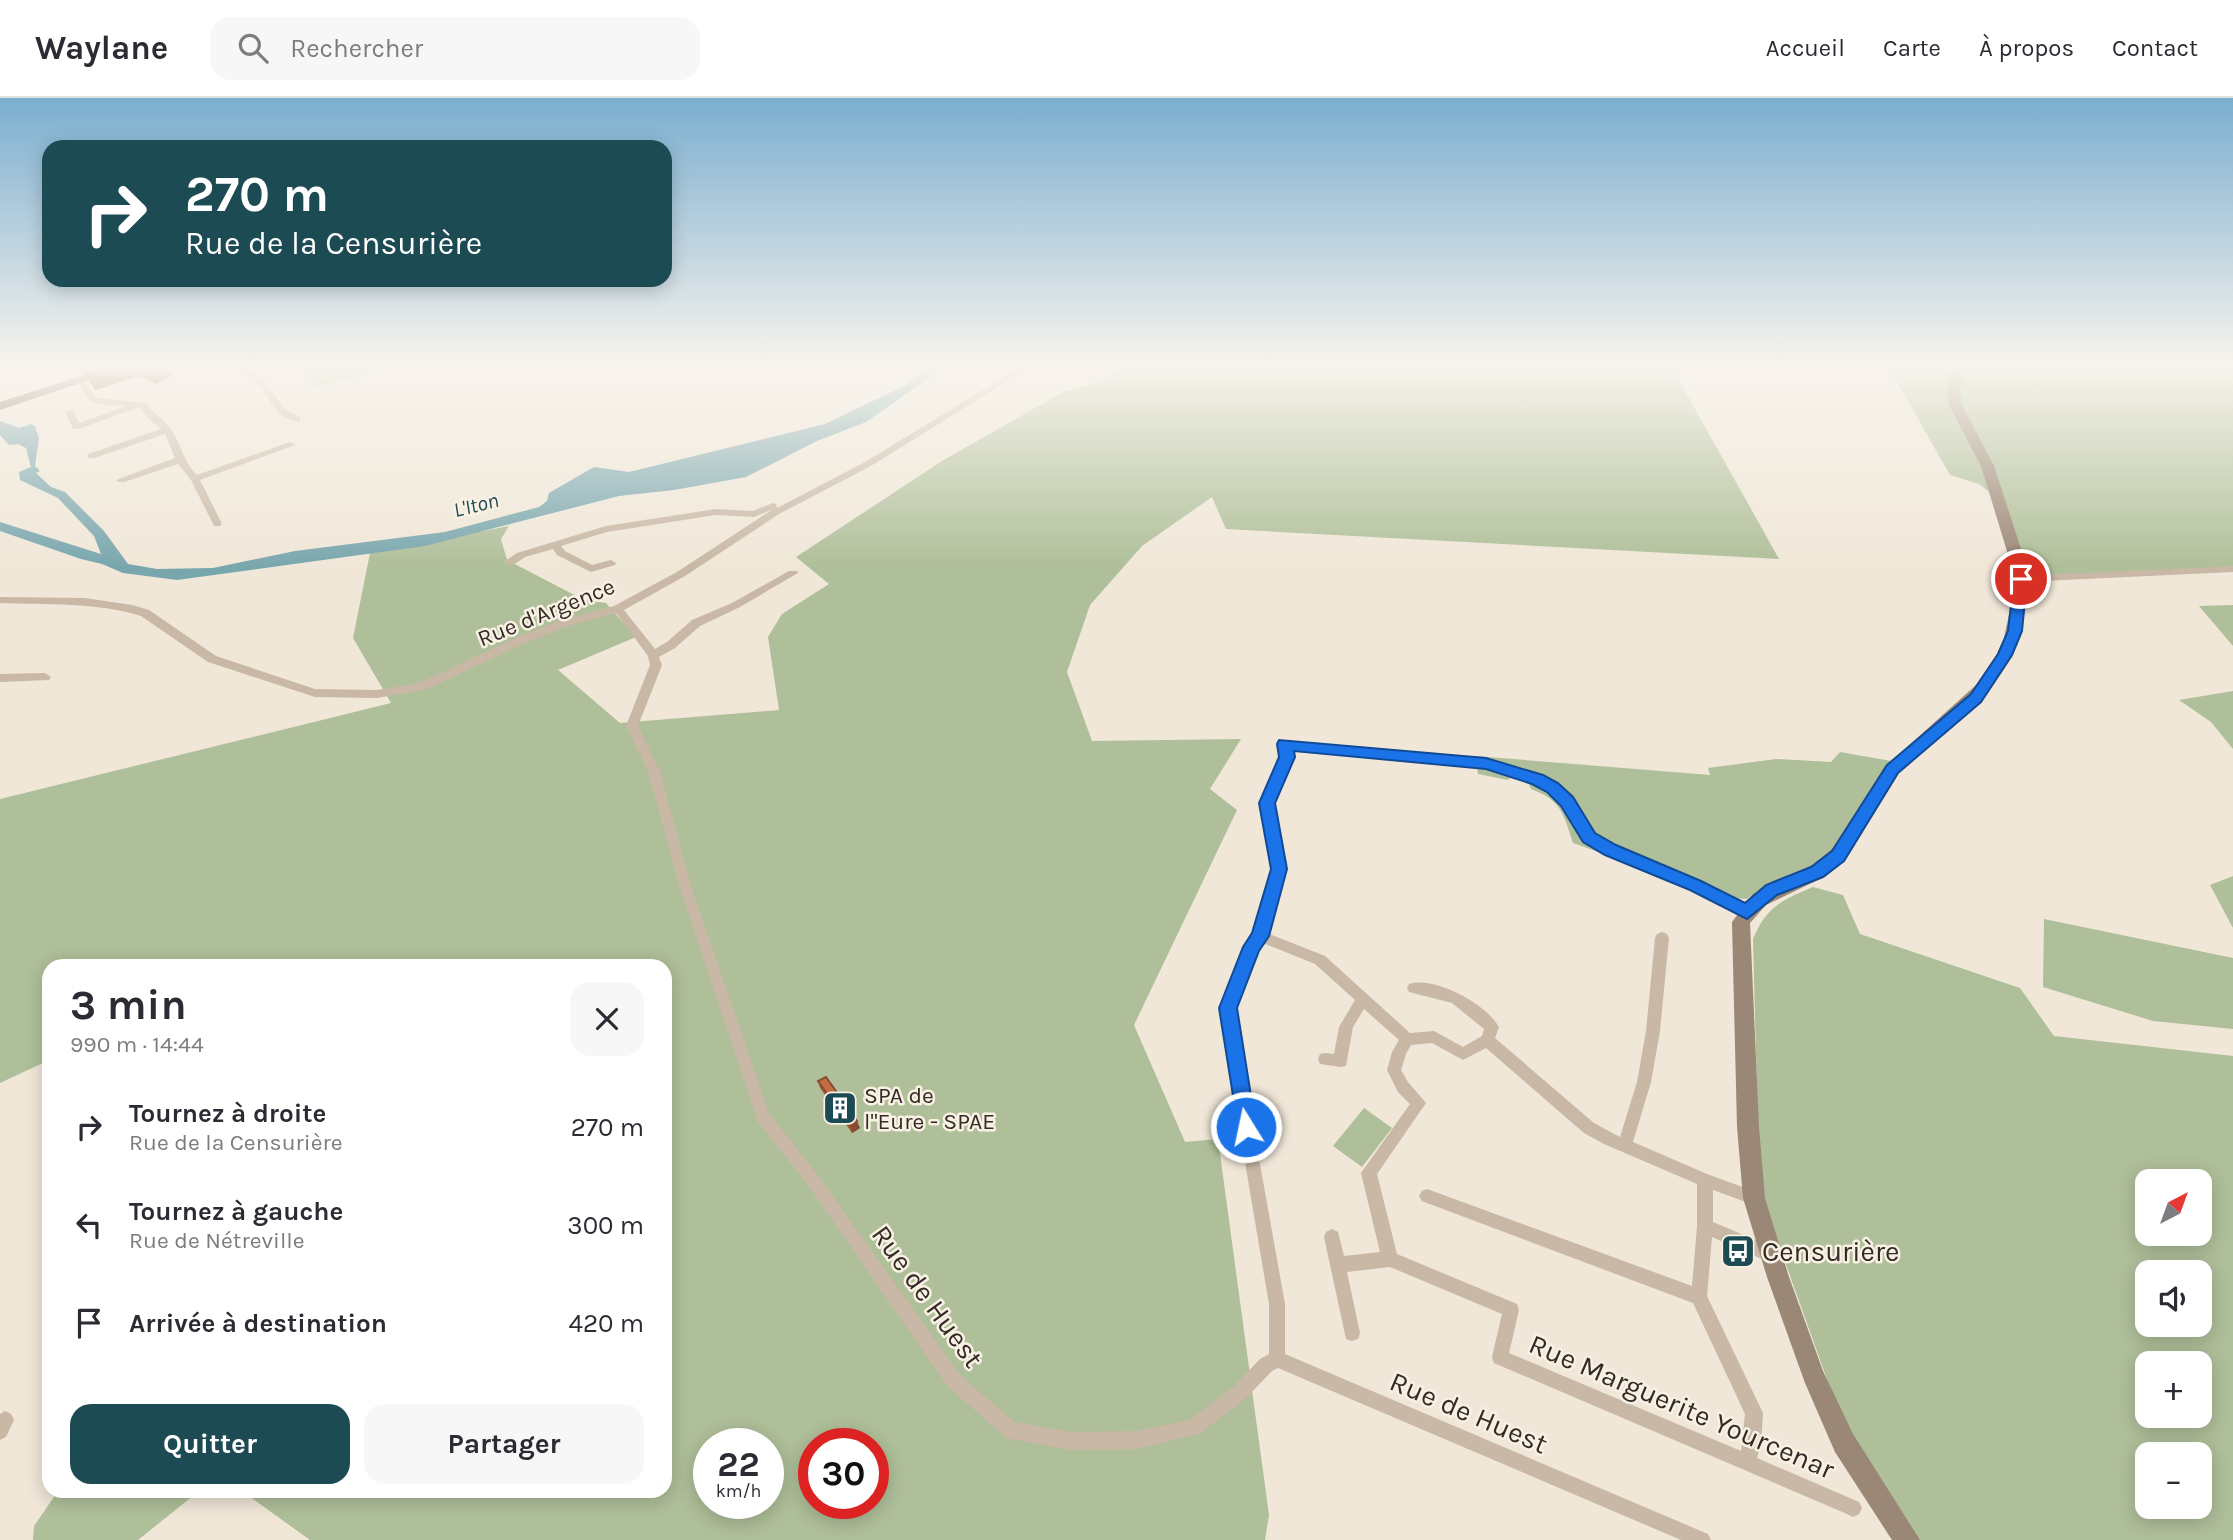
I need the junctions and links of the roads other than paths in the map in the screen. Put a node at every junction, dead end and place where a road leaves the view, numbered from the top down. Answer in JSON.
{"nodes":[{"id":1,"x":159,"y":433,"type":"edge"},
{"id":2,"x":167,"y":433,"type":"edge"},
{"id":3,"x":918,"y":433,"type":"edge"},
{"id":4,"x":1971,"y":433,"type":"edge"},
{"id":5,"x":290,"y":445,"type":"dead end"},
{"id":6,"x":91,"y":456,"type":"dead end"},
{"id":7,"x":180,"y":460,"type":"junction"},
{"id":8,"x":195,"y":479,"type":"junction"},
{"id":9,"x":121,"y":480,"type":"dead end"},
{"id":10,"x":809,"y":494,"type":"junction"},
{"id":11,"x":217,"y":524,"type":"dead end"},
{"id":12,"x":555,"y":544,"type":"junction"},
{"id":13,"x":611,"y":563,"type":"dead end"},
{"id":14,"x":509,"y":564,"type":"dead end"},
{"id":15,"x":2233,"y":569,"type":"edge"},
{"id":16,"x":793,"y":573,"type":"dead end"},
{"id":17,"x":2021,"y":579,"type":"junction"},
{"id":18,"x":2,"y":603,"type":"edge"},
{"id":19,"x":618,"y":609,"type":"junction"},
{"id":20,"x":653,"y":655,"type":"junction"},
{"id":21,"x":45,"y":677,"type":"dead end"},
{"id":22,"x":0,"y":678,"type":"edge"},
{"id":23,"x":1747,"y":912,"type":"junction"},
{"id":24,"x":1260,"y":936,"type":"junction"},
{"id":25,"x":1662,"y":938,"type":"dead end"},
{"id":26,"x":1414,"y":988,"type":"dead end"},
{"id":27,"x":1364,"y":999,"type":"junction"},
{"id":28,"x":1407,"y":1039,"type":"junction"},
{"id":29,"x":1487,"y":1040,"type":"junction"},
{"id":30,"x":1325,"y":1059,"type":"dead end"},
{"id":31,"x":1625,"y":1145,"type":"junction"},
{"id":32,"x":1705,"y":1180,"type":"junction"},
{"id":33,"x":1427,"y":1196,"type":"dead end"},
{"id":34,"x":1754,"y":1198,"type":"junction"},
{"id":35,"x":1705,"y":1226,"type":"junction"},
{"id":36,"x":1332,"y":1237,"type":"dead end"},
{"id":37,"x":1771,"y":1255,"type":"junction"},
{"id":38,"x":1391,"y":1259,"type":"junction"},
{"id":39,"x":1338,"y":1265,"type":"junction"},
{"id":40,"x":1699,"y":1297,"type":"junction"},
{"id":41,"x":1352,"y":1333,"type":"dead end"},
{"id":42,"x":1277,"y":1359,"type":"junction"},
{"id":43,"x":1747,"y":1462,"type":"junction"},
{"id":44,"x":1853,"y":1508,"type":"dead end"},
{"id":45,"x":1702,"y":1540,"type":"edge"},
{"id":46,"x":1906,"y":1540,"type":"edge"}],
"edges":[{"from":1,"to":6,"type":"street"},
{"from":2,"to":7,"type":"street"},
{"from":3,"to":10,"type":"street","name":"Rue d'Argence"},
{"from":4,"to":17,"type":"street"},
{"from":5,"to":8,"type":"street"},
{"from":7,"to":8,"type":"street"},
{"from":7,"to":9,"type":"street"},
{"from":8,"to":11,"type":"street"},
{"from":10,"to":12,"type":"street"},
{"from":10,"to":19,"type":"street","name":"Rue d'Argence"},
{"from":12,"to":13,"type":"street"},
{"from":12,"to":14,"type":"street"},
{"from":15,"to":17,"type":"street"},
{"from":16,"to":20,"type":"street"},
{"from":17,"to":23,"type":"street"},
{"from":18,"to":19,"type":"street","name":"Rue d'Argence"},
{"from":19,"to":20,"type":"street"},
{"from":20,"to":42,"type":"street","name":"Rue de Huest"},
{"from":21,"to":22,"type":"street"},
{"from":23,"to":24,"type":"street"},
{"from":23,"to":34,"type":"street"},
{"from":24,"to":27,"type":"street"},
{"from":24,"to":42,"type":"street"},
{"from":25,"to":31,"type":"street"},
{"from":26,"to":29,"type":"street"},
{"from":27,"to":28,"type":"street"},
{"from":27,"to":30,"type":"street"},
{"from":28,"to":29,"type":"street"},
{"from":28,"to":38,"type":"street"},
{"from":29,"to":31,"type":"street"},
{"from":31,"to":32,"type":"street"},
{"from":32,"to":34,"type":"street"},
{"from":32,"to":35,"type":"street"},
{"from":33,"to":40,"type":"street"},
{"from":34,"to":37,"type":"street"},
{"from":35,"to":37,"type":"street"},
{"from":35,"to":40,"type":"street"},
{"from":36,"to":39,"type":"street"},
{"from":37,"to":46,"type":"street"},
{"from":38,"to":39,"type":"street"},
{"from":38,"to":43,"type":"street","name":"Rue Marguerite Yourcenar"},
{"from":39,"to":41,"type":"street"},
{"from":40,"to":43,"type":"street"},
{"from":42,"to":45,"type":"street","name":"Rue de Huest"},
{"from":43,"to":44,"type":"street","name":"Rue Marguerite Yourcenar"}]}
